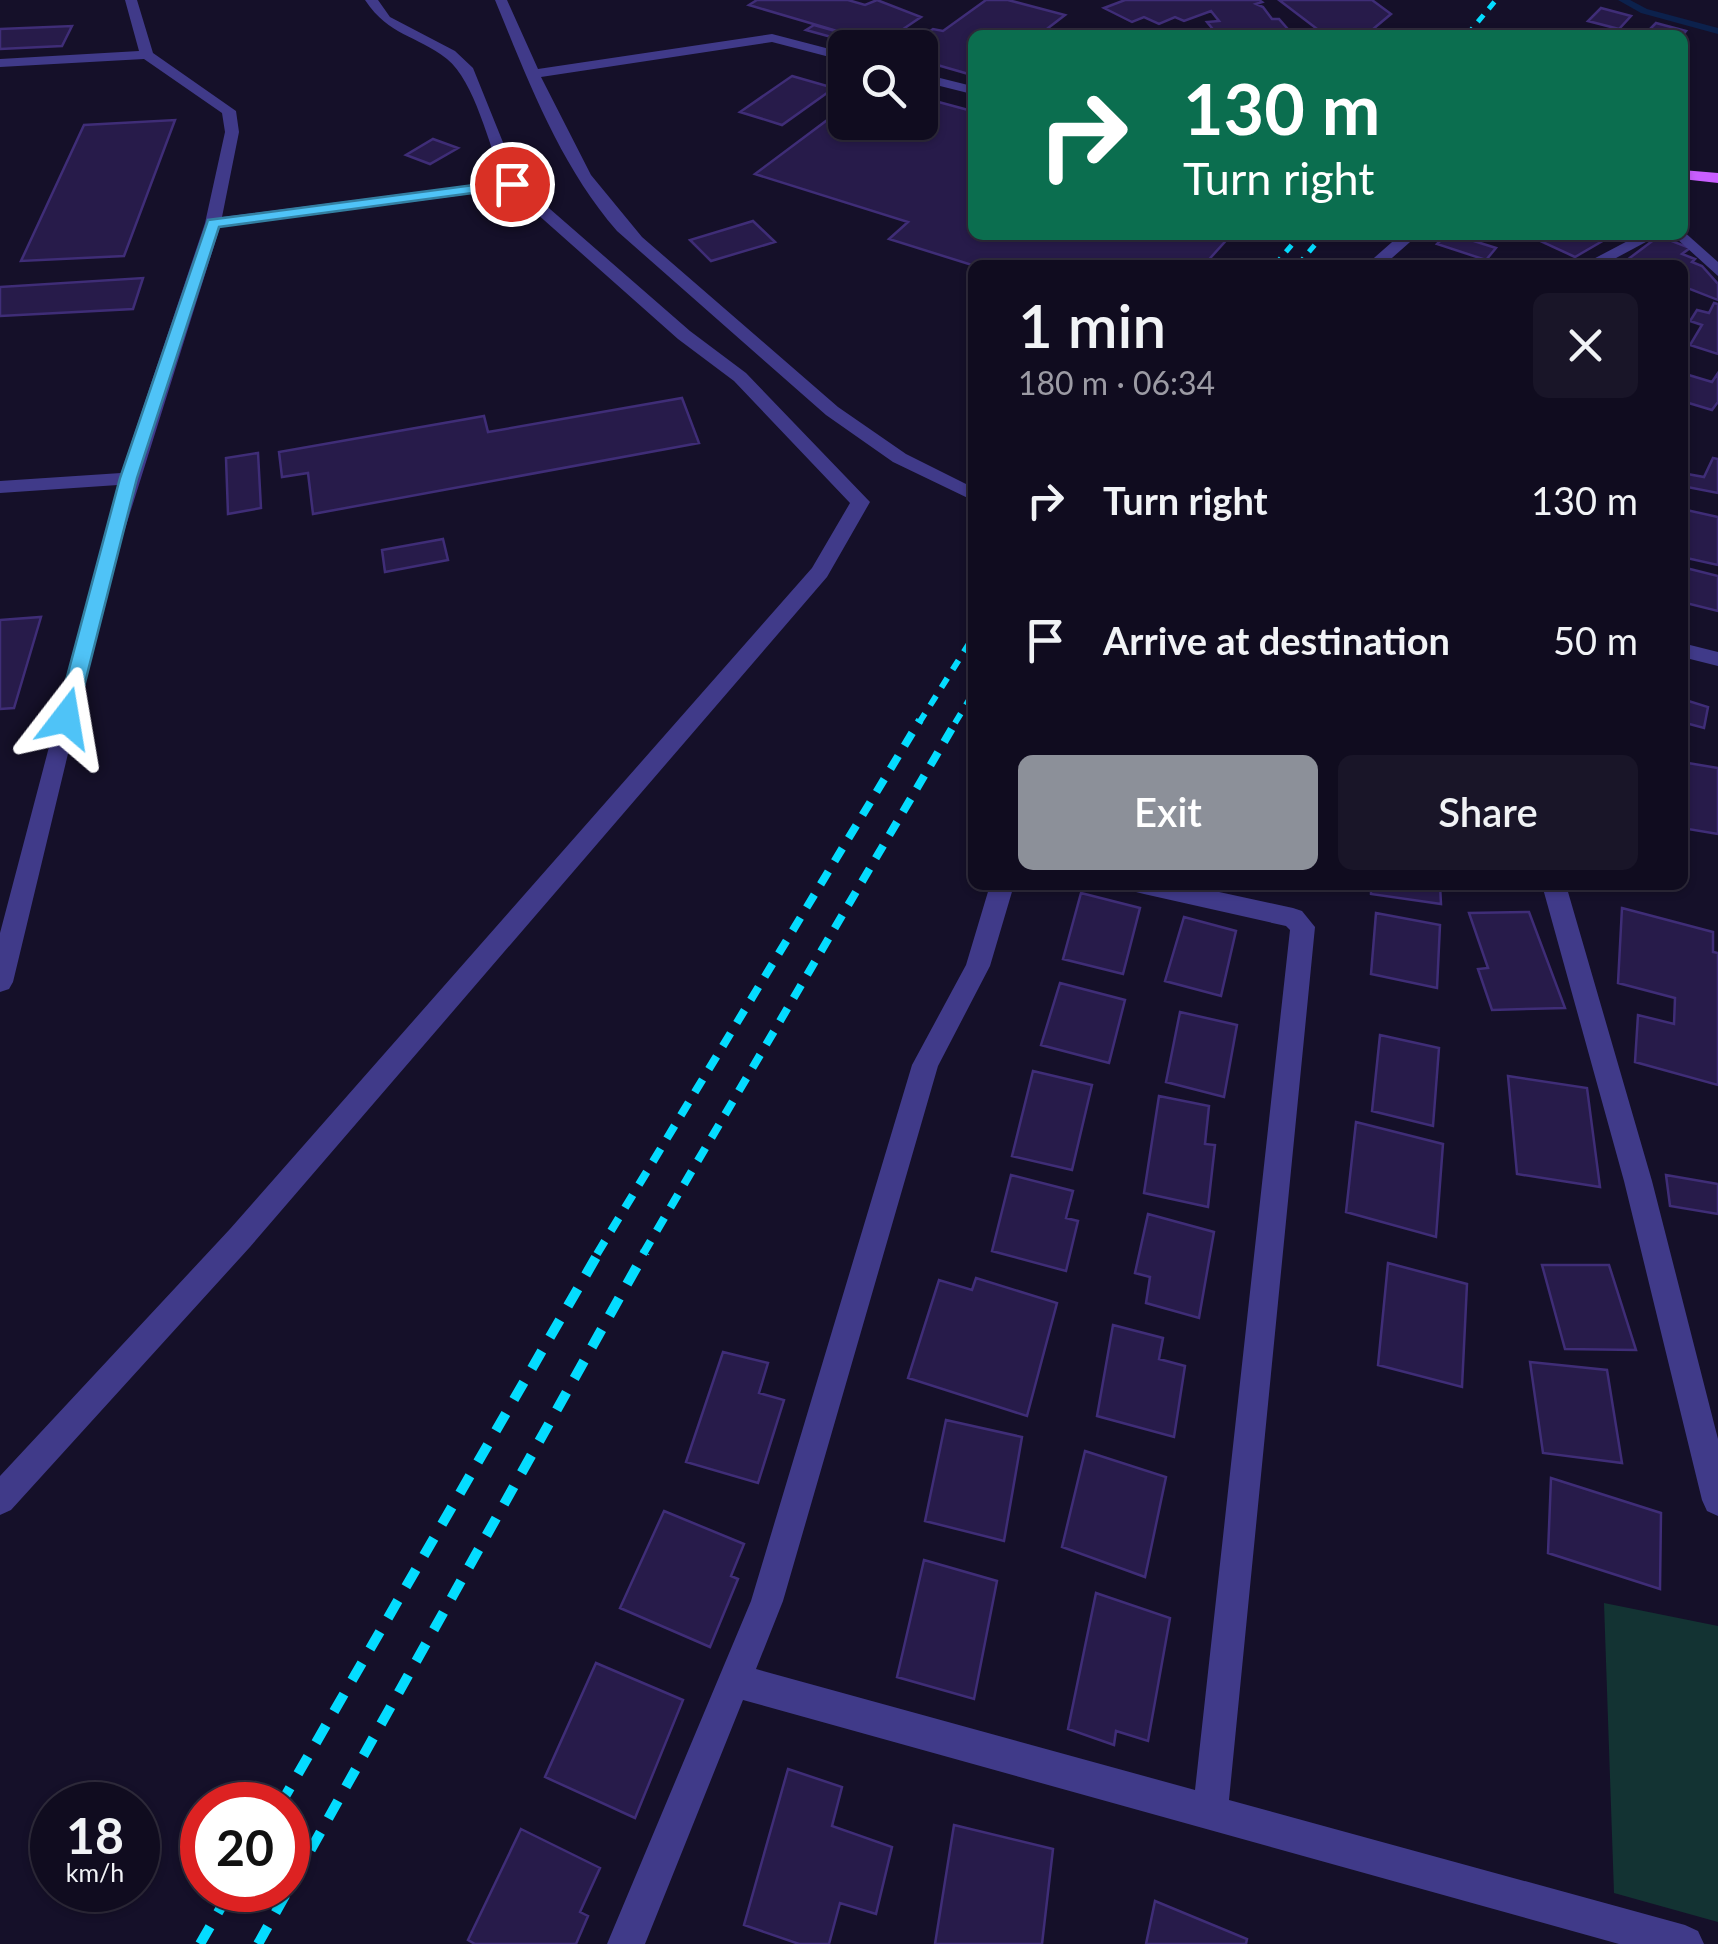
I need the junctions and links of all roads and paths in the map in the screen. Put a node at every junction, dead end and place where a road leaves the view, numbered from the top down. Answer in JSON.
{"nodes":[{"id":1,"x":131,"y":0,"type":"edge"},
{"id":2,"x":371,"y":0,"type":"edge"},
{"id":3,"x":501,"y":0,"type":"edge"},
{"id":4,"x":828,"y":53,"type":"edge"},
{"id":5,"x":147,"y":55,"type":"junction"},
{"id":6,"x":0,"y":63,"type":"edge"},
{"id":7,"x":532,"y":74,"type":"junction"},
{"id":8,"x":938,"y":82,"type":"edge"},
{"id":9,"x":968,"y":89,"type":"edge"},
{"id":10,"x":1688,"y":175,"type":"edge"},
{"id":11,"x":1718,"y":178,"type":"edge"},
{"id":12,"x":512,"y":184,"type":"junction"},
{"id":13,"x":213,"y":223,"type":"junction"},
{"id":14,"x":1404,"y":240,"type":"edge"},
{"id":15,"x":1642,"y":240,"type":"edge"},
{"id":16,"x":1687,"y":240,"type":"edge"},
{"id":17,"x":1380,"y":260,"type":"edge"},
{"id":18,"x":1600,"y":260,"type":"edge"},
{"id":19,"x":1718,"y":271,"type":"edge"},
{"id":20,"x":129,"y":478,"type":"junction"},
{"id":21,"x":0,"y":488,"type":"edge"},
{"id":22,"x":968,"y":492,"type":"edge"},
{"id":23,"x":1688,"y":652,"type":"edge"},
{"id":24,"x":1718,"y":659,"type":"edge"},
{"id":25,"x":1001,"y":890,"type":"edge"},
{"id":26,"x":1167,"y":890,"type":"edge"},
{"id":27,"x":1555,"y":890,"type":"edge"},
{"id":28,"x":0,"y":982,"type":"edge"},
{"id":29,"x":0,"y":1499,"type":"edge"},
{"id":30,"x":1718,"y":1500,"type":"edge"},
{"id":31,"x":734,"y":1680,"type":"junction"},
{"id":32,"x":1210,"y":1812,"type":"junction"},
{"id":33,"x":626,"y":1944,"type":"edge"},
{"id":34,"x":1684,"y":1944,"type":"edge"}],
"edges":[{"from":1,"to":5,"type":"street"},
{"from":2,"to":12,"type":"street"},
{"from":3,"to":7,"type":"street"},
{"from":4,"to":7,"type":"street"},
{"from":5,"to":6,"type":"street"},
{"from":5,"to":13,"type":"street"},
{"from":7,"to":22,"type":"street"},
{"from":8,"to":9,"type":"street"},
{"from":10,"to":11,"type":"main road"},
{"from":12,"to":13,"type":"street"},
{"from":12,"to":29,"type":"street"},
{"from":13,"to":20,"type":"street"},
{"from":14,"to":17,"type":"street"},
{"from":15,"to":18,"type":"street"},
{"from":16,"to":19,"type":"street"},
{"from":20,"to":21,"type":"street"},
{"from":20,"to":28,"type":"street"},
{"from":23,"to":24,"type":"street"},
{"from":25,"to":31,"type":"street"},
{"from":26,"to":32,"type":"street"},
{"from":27,"to":30,"type":"street"},
{"from":31,"to":32,"type":"street"},
{"from":31,"to":33,"type":"street"},
{"from":32,"to":34,"type":"street"}]}
